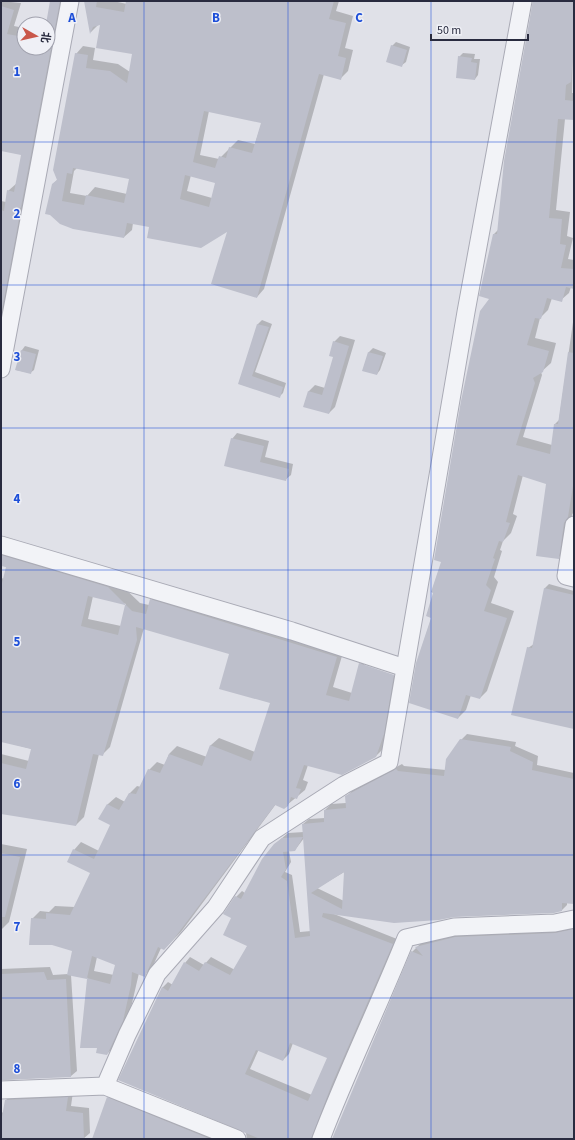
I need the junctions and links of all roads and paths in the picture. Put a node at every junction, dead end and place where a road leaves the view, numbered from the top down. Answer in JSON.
{"nodes":[{"id":1,"x":70,"y":1,"type":"edge"},
{"id":2,"x":523,"y":1,"type":"edge"},
{"id":3,"x":1,"y":369,"type":"edge"},
{"id":4,"x":574,"y":525,"type":"edge"},
{"id":5,"x":1,"y":545,"type":"edge"},
{"id":6,"x":570,"y":577,"type":"edge"},
{"id":7,"x":405,"y":667,"type":"junction"},
{"id":8,"x":574,"y":919,"type":"edge"},
{"id":9,"x":105,"y":1086,"type":"junction"},
{"id":10,"x":1,"y":1090,"type":"edge"},
{"id":11,"x":237,"y":1139,"type":"edge"},
{"id":12,"x":321,"y":1139,"type":"edge"}],
"edges":[{"from":1,"to":3,"type":"street"},
{"from":2,"to":7,"type":"street"},
{"from":4,"to":6,"type":"street"},
{"from":5,"to":7,"type":"street"},
{"from":7,"to":9,"type":"street"},
{"from":8,"to":12,"type":"street"},
{"from":9,"to":10,"type":"street"},
{"from":9,"to":11,"type":"street"}]}
